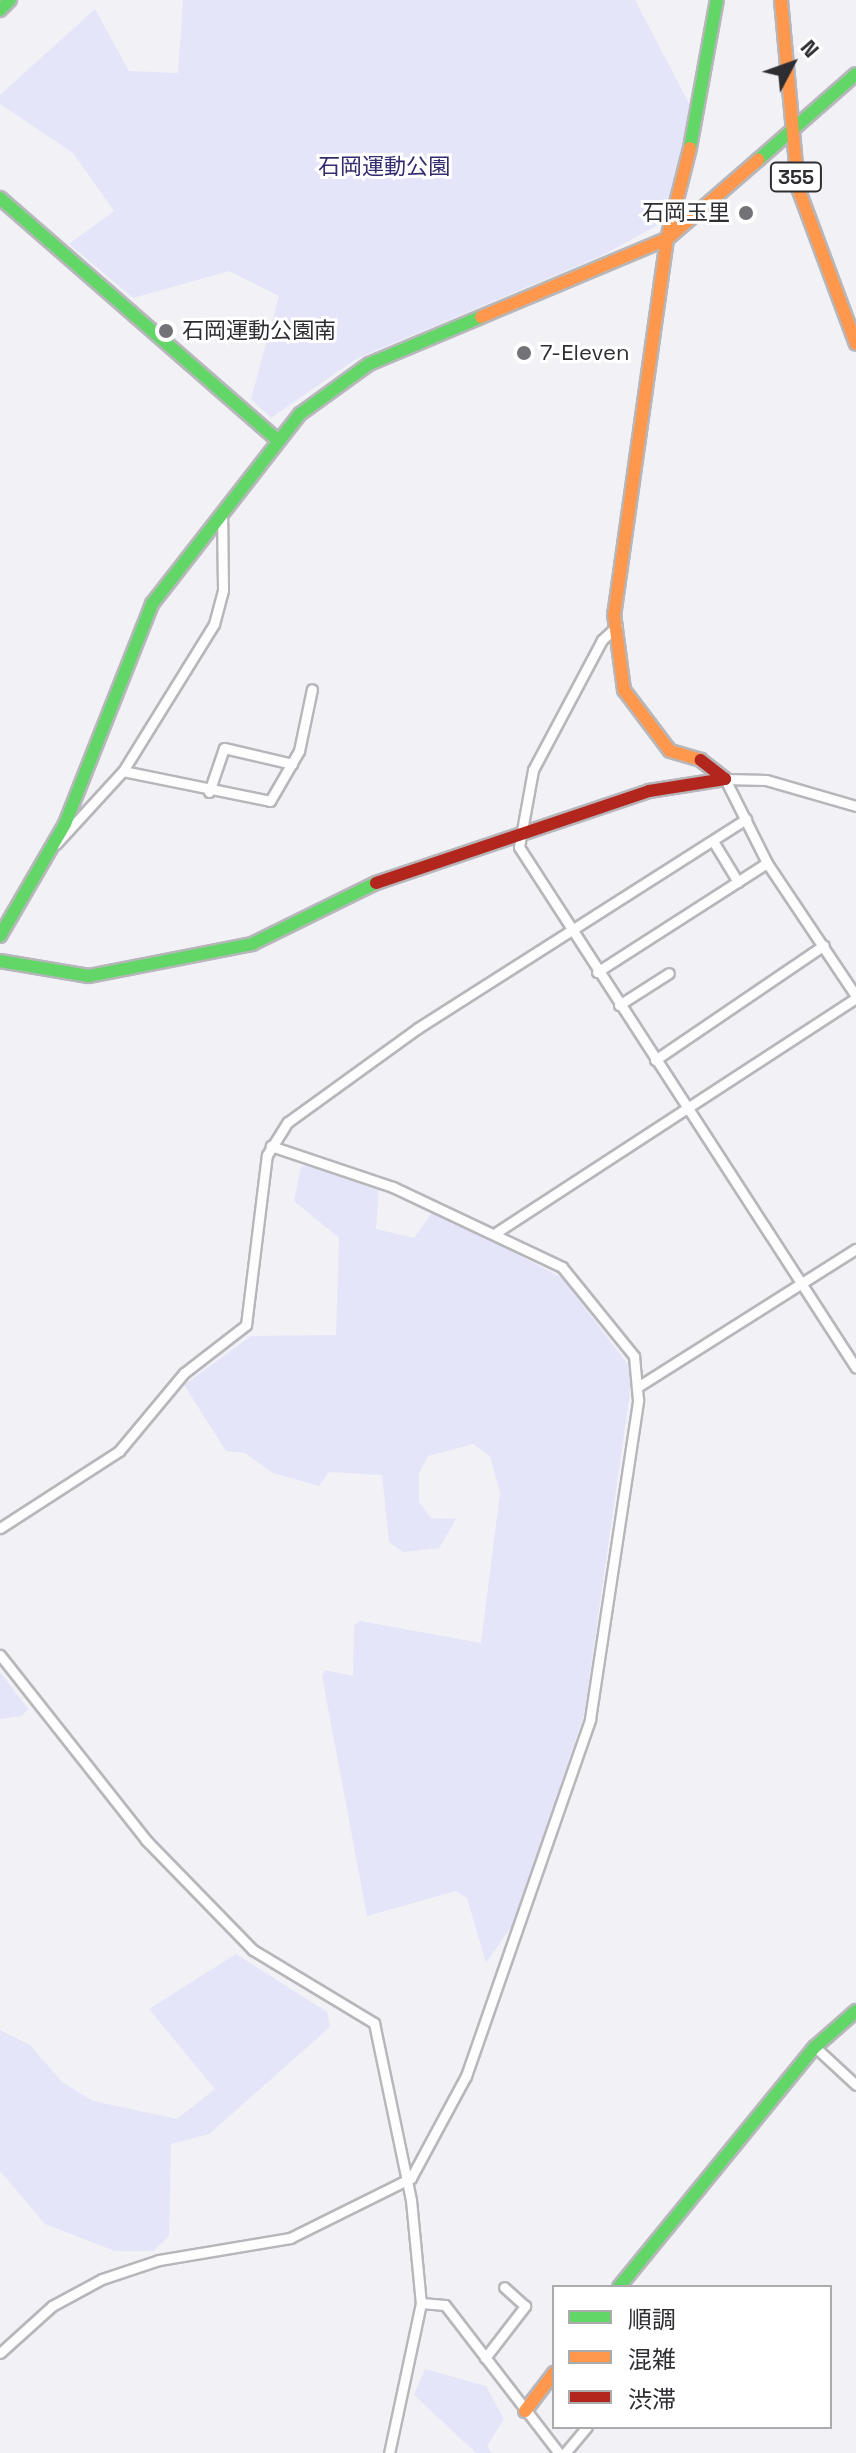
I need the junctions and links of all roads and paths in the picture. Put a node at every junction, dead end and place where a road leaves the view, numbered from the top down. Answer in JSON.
{"nodes":[{"id":1,"x":10,"y":0,"type":"edge"},
{"id":2,"x":717,"y":0,"type":"edge"},
{"id":3,"x":781,"y":0,"type":"edge"},
{"id":4,"x":0,"y":10,"type":"edge"},
{"id":5,"x":856,"y":74,"type":"edge"},
{"id":6,"x":789,"y":135,"type":"junction"},
{"id":7,"x":0,"y":198,"type":"edge"},
{"id":8,"x":667,"y":239,"type":"junction"},
{"id":9,"x":856,"y":344,"type":"edge"},
{"id":10,"x":276,"y":439,"type":"junction"},
{"id":11,"x":221,"y":509,"type":"junction"},
{"id":12,"x":617,"y":626,"type":"junction"},
{"id":13,"x":312,"y":689,"type":"dead end"},
{"id":14,"x":292,"y":764,"type":"junction"},
{"id":15,"x":123,"y":771,"type":"junction"},
{"id":16,"x":725,"y":779,"type":"junction"},
{"id":17,"x":209,"y":792,"type":"junction"},
{"id":18,"x":856,"y":806,"type":"edge"},
{"id":19,"x":746,"y":819,"type":"junction"},
{"id":20,"x":519,"y":840,"type":"junction"},
{"id":21,"x":713,"y":841,"type":"junction"},
{"id":22,"x":56,"y":844,"type":"junction"},
{"id":23,"x":767,"y":863,"type":"junction"},
{"id":24,"x":738,"y":882,"type":"junction"},
{"id":25,"x":572,"y":933,"type":"junction"},
{"id":26,"x":0,"y":936,"type":"edge"},
{"id":27,"x":824,"y":945,"type":"junction"},
{"id":28,"x":0,"y":961,"type":"edge"},
{"id":29,"x":597,"y":972,"type":"junction"},
{"id":30,"x":669,"y":973,"type":"dead end"},
{"id":31,"x":856,"y":997,"type":"edge"},
{"id":32,"x":619,"y":1005,"type":"junction"},
{"id":33,"x":655,"y":1060,"type":"junction"},
{"id":34,"x":687,"y":1108,"type":"junction"},
{"id":35,"x":271,"y":1146,"type":"junction"},
{"id":36,"x":497,"y":1232,"type":"junction"},
{"id":37,"x":856,"y":1249,"type":"edge"},
{"id":38,"x":802,"y":1284,"type":"junction"},
{"id":39,"x":856,"y":1368,"type":"edge"},
{"id":40,"x":639,"y":1386,"type":"junction"},
{"id":41,"x":0,"y":1528,"type":"edge"},
{"id":42,"x":0,"y":1655,"type":"edge"},
{"id":43,"x":856,"y":2011,"type":"edge"},
{"id":44,"x":815,"y":2047,"type":"junction"},
{"id":45,"x":856,"y":2085,"type":"edge"},
{"id":46,"x":406,"y":2182,"type":"junction"},
{"id":47,"x":621,"y":2285,"type":"edge"},
{"id":48,"x":504,"y":2287,"type":"dead end"},
{"id":49,"x":421,"y":2303,"type":"junction"},
{"id":50,"x":0,"y":2353,"type":"edge"},
{"id":51,"x":485,"y":2358,"type":"junction"},
{"id":52,"x":552,"y":2376,"type":"edge"},
{"id":53,"x":525,"y":2411,"type":"junction"},
{"id":54,"x":585,"y":2429,"type":"edge"},
{"id":55,"x":389,"y":2453,"type":"edge"},
{"id":56,"x":562,"y":2453,"type":"edge"}],
"edges":[{"from":1,"to":4,"type":"main road"},
{"from":2,"to":8,"type":"main road"},
{"from":3,"to":6,"type":"main road","number":"355"},
{"from":5,"to":6,"type":"main road"},
{"from":6,"to":8,"type":"main road"},
{"from":6,"to":9,"type":"main road","number":"355"},
{"from":7,"to":10,"type":"main road"},
{"from":8,"to":10,"type":"main road"},
{"from":8,"to":12,"type":"main road"},
{"from":10,"to":11,"type":"main road"},
{"from":11,"to":15,"type":"street"},
{"from":11,"to":22,"type":"main road"},
{"from":12,"to":16,"type":"main road"},
{"from":12,"to":20,"type":"street"},
{"from":13,"to":14,"type":"street"},
{"from":14,"to":17,"type":"street"},
{"from":14,"to":17,"type":"street"},
{"from":15,"to":17,"type":"street"},
{"from":15,"to":22,"type":"street"},
{"from":16,"to":18,"type":"street"},
{"from":16,"to":19,"type":"street"},
{"from":16,"to":20,"type":"main road"},
{"from":19,"to":21,"type":"street"},
{"from":19,"to":23,"type":"street"},
{"from":20,"to":25,"type":"street"},
{"from":20,"to":28,"type":"main road"},
{"from":21,"to":24,"type":"street"},
{"from":21,"to":25,"type":"street"},
{"from":22,"to":26,"type":"main road"},
{"from":23,"to":24,"type":"street"},
{"from":23,"to":27,"type":"street"},
{"from":24,"to":29,"type":"street"},
{"from":25,"to":29,"type":"street"},
{"from":25,"to":35,"type":"street"},
{"from":27,"to":31,"type":"street"},
{"from":27,"to":33,"type":"street"},
{"from":29,"to":32,"type":"street"},
{"from":30,"to":32,"type":"street"},
{"from":31,"to":34,"type":"street"},
{"from":32,"to":33,"type":"street"},
{"from":33,"to":34,"type":"street"},
{"from":34,"to":36,"type":"street"},
{"from":34,"to":38,"type":"street"},
{"from":35,"to":36,"type":"street"},
{"from":35,"to":41,"type":"street"},
{"from":36,"to":40,"type":"street"},
{"from":37,"to":38,"type":"street"},
{"from":38,"to":39,"type":"street"},
{"from":38,"to":40,"type":"street"},
{"from":40,"to":46,"type":"street"},
{"from":42,"to":46,"type":"street"},
{"from":43,"to":44,"type":"main road"},
{"from":44,"to":45,"type":"street"},
{"from":44,"to":47,"type":"main road"},
{"from":46,"to":49,"type":"street"},
{"from":46,"to":50,"type":"street"},
{"from":48,"to":51,"type":"street"},
{"from":49,"to":51,"type":"street"},
{"from":49,"to":55,"type":"street"},
{"from":51,"to":53,"type":"street"},
{"from":52,"to":53,"type":"main road"},
{"from":53,"to":56,"type":"street"},
{"from":54,"to":56,"type":"street"}]}
